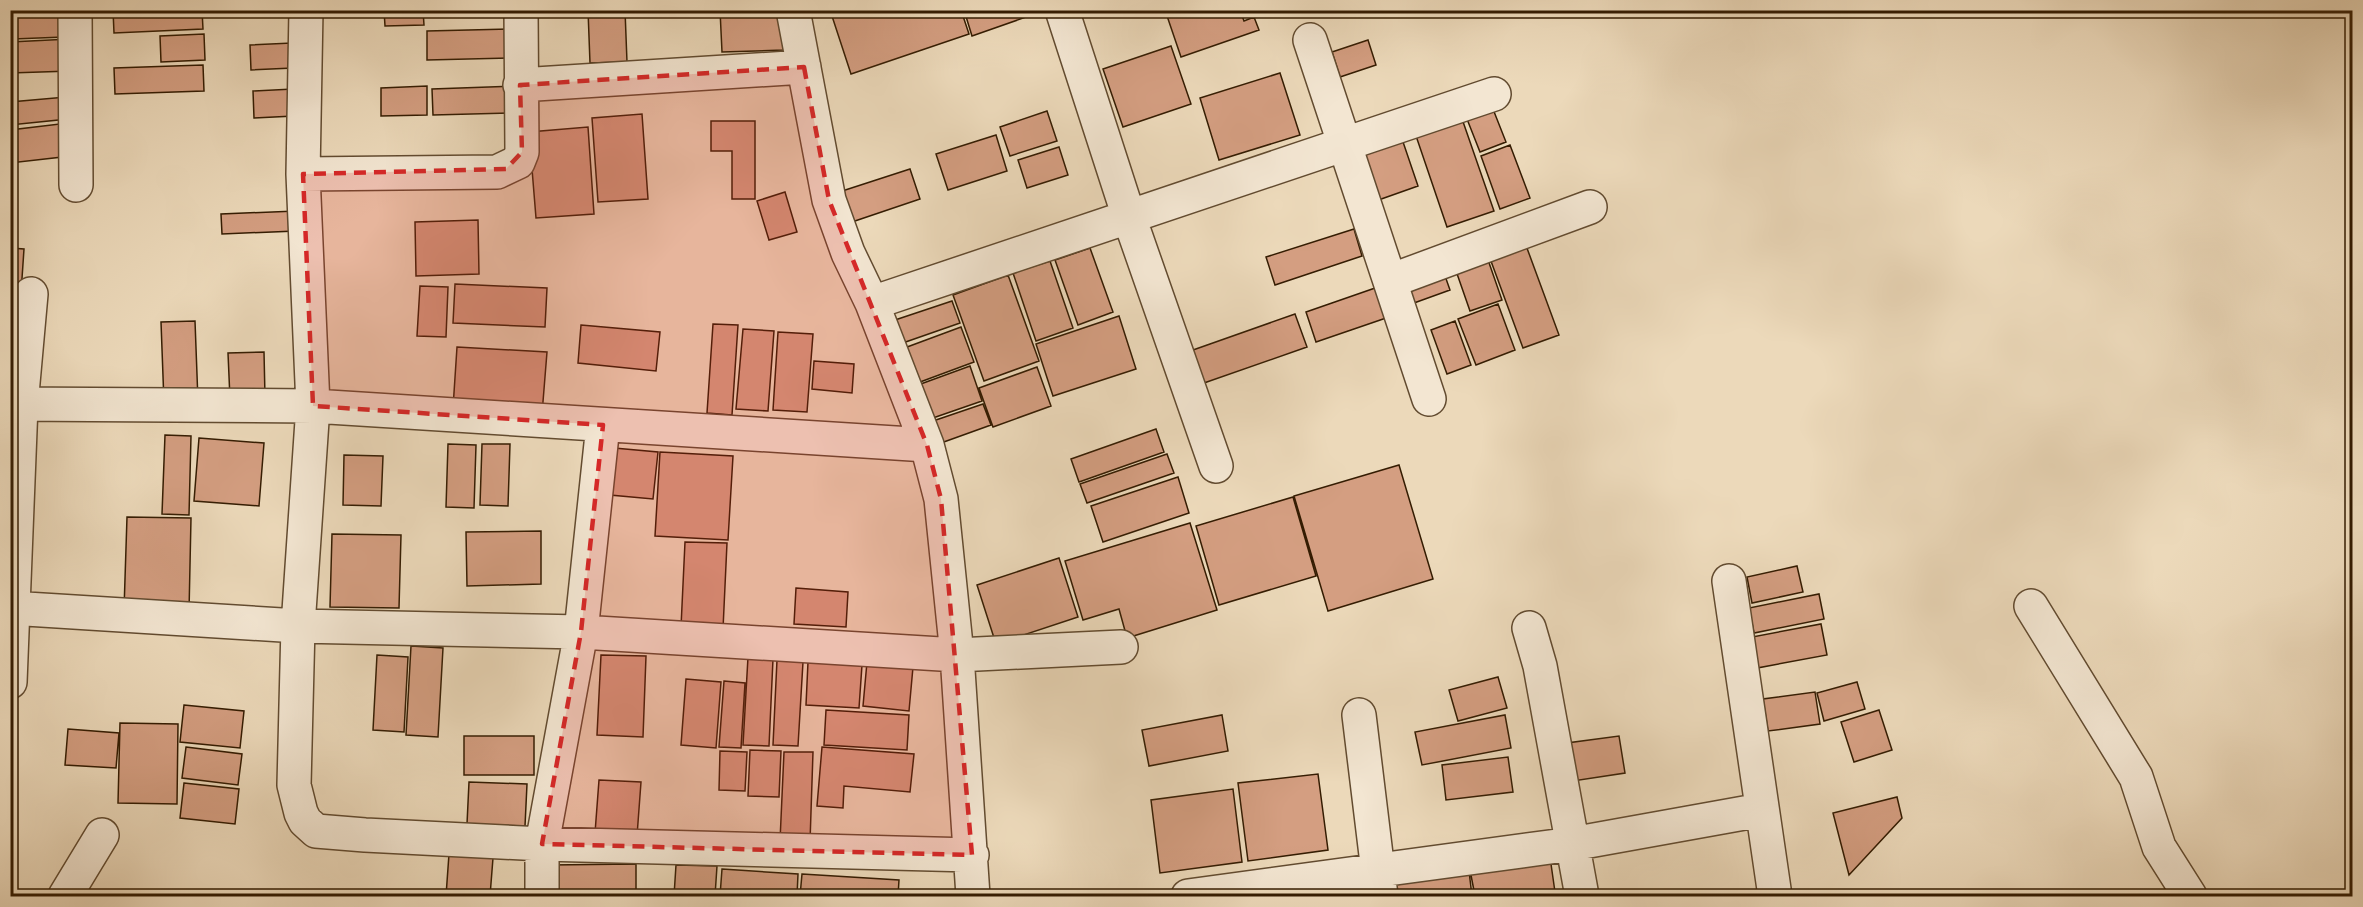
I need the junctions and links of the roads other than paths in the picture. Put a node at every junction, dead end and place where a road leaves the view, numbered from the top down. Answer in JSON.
{"nodes":[{"id":1,"x":75,"y":10,"type":"edge"},
{"id":2,"x":306,"y":10,"type":"edge"},
{"id":3,"x":521,"y":10,"type":"edge"},
{"id":4,"x":793,"y":10,"type":"edge"},
{"id":5,"x":1062,"y":10,"type":"edge"},
{"id":6,"x":1310,"y":40,"type":"dead end"},
{"id":7,"x":804,"y":67,"type":"junction"},
{"id":8,"x":520,"y":85,"type":"junction"},
{"id":9,"x":1494,"y":94,"type":"dead end"},
{"id":10,"x":1345,"y":146,"type":"junction"},
{"id":11,"x":303,"y":174,"type":"junction"},
{"id":12,"x":76,"y":184,"type":"dead end"},
{"id":13,"x":1590,"y":207,"type":"dead end"},
{"id":14,"x":1130,"y":217,"type":"junction"},
{"id":15,"x":1390,"y":281,"type":"junction"},
{"id":16,"x":31,"y":294,"type":"dead end"},
{"id":17,"x":872,"y":303,"type":"junction"},
{"id":18,"x":1429,"y":399,"type":"dead end"},
{"id":19,"x":16,"y":405,"type":"edge"},
{"id":20,"x":314,"y":406,"type":"junction"},
{"id":21,"x":603,"y":425,"type":"junction"},
{"id":22,"x":927,"y":445,"type":"junction"},
{"id":23,"x":1216,"y":466,"type":"dead end"},
{"id":24,"x":1729,"y":581,"type":"dead end"},
{"id":25,"x":2031,"y":606,"type":"dead end"},
{"id":26,"x":11,"y":608,"type":"edge"},
{"id":27,"x":298,"y":626,"type":"junction"},
{"id":28,"x":1529,"y":628,"type":"dead end"},
{"id":29,"x":580,"y":632,"type":"junction"},
{"id":30,"x":1121,"y":647,"type":"dead end"},
{"id":31,"x":957,"y":654,"type":"junction"},
{"id":32,"x":10,"y":682,"type":"edge"},
{"id":33,"x":1359,"y":715,"type":"dead end"},
{"id":34,"x":1761,"y":810,"type":"junction"},
{"id":35,"x":102,"y":835,"type":"dead end"},
{"id":36,"x":542,"y":844,"type":"junction"},
{"id":37,"x":1572,"y":844,"type":"junction"},
{"id":38,"x":972,"y":855,"type":"junction"},
{"id":39,"x":1379,"y":884,"type":"edge"},
{"id":40,"x":65,"y":897,"type":"edge"},
{"id":41,"x":542,"y":897,"type":"edge"},
{"id":42,"x":973,"y":897,"type":"edge"},
{"id":43,"x":1188,"y":897,"type":"edge"},
{"id":44,"x":1582,"y":897,"type":"edge"},
{"id":45,"x":1775,"y":897,"type":"edge"},
{"id":46,"x":2190,"y":897,"type":"edge"}],
"edges":[{"from":1,"to":12,"type":"street"},
{"from":2,"to":11,"type":"street"},
{"from":3,"to":8,"type":"street"},
{"from":4,"to":7,"type":"street"},
{"from":5,"to":14,"type":"street"},
{"from":6,"to":10,"type":"street"},
{"from":7,"to":8,"type":"street"},
{"from":7,"to":17,"type":"street"},
{"from":8,"to":11,"type":"street"},
{"from":9,"to":10,"type":"street"},
{"from":10,"to":14,"type":"street"},
{"from":10,"to":15,"type":"street"},
{"from":11,"to":20,"type":"street"},
{"from":13,"to":15,"type":"street"},
{"from":14,"to":17,"type":"street"},
{"from":14,"to":23,"type":"street"},
{"from":15,"to":18,"type":"street"},
{"from":16,"to":19,"type":"street"},
{"from":17,"to":22,"type":"street"},
{"from":19,"to":20,"type":"street"},
{"from":19,"to":26,"type":"street"},
{"from":20,"to":21,"type":"street"},
{"from":20,"to":27,"type":"street"},
{"from":21,"to":22,"type":"street"},
{"from":21,"to":29,"type":"street"},
{"from":22,"to":31,"type":"street"},
{"from":24,"to":34,"type":"street"},
{"from":25,"to":46,"type":"street"},
{"from":26,"to":27,"type":"street"},
{"from":26,"to":32,"type":"street"},
{"from":27,"to":29,"type":"street"},
{"from":27,"to":36,"type":"street"},
{"from":28,"to":37,"type":"street"},
{"from":29,"to":31,"type":"street"},
{"from":29,"to":36,"type":"street"},
{"from":30,"to":31,"type":"street"},
{"from":31,"to":38,"type":"street"},
{"from":33,"to":39,"type":"street"},
{"from":34,"to":37,"type":"street"},
{"from":34,"to":45,"type":"street"},
{"from":35,"to":40,"type":"street"},
{"from":36,"to":38,"type":"street"},
{"from":36,"to":41,"type":"street"},
{"from":37,"to":39,"type":"street"},
{"from":37,"to":44,"type":"street"},
{"from":38,"to":42,"type":"street"},
{"from":39,"to":43,"type":"street"}]}
